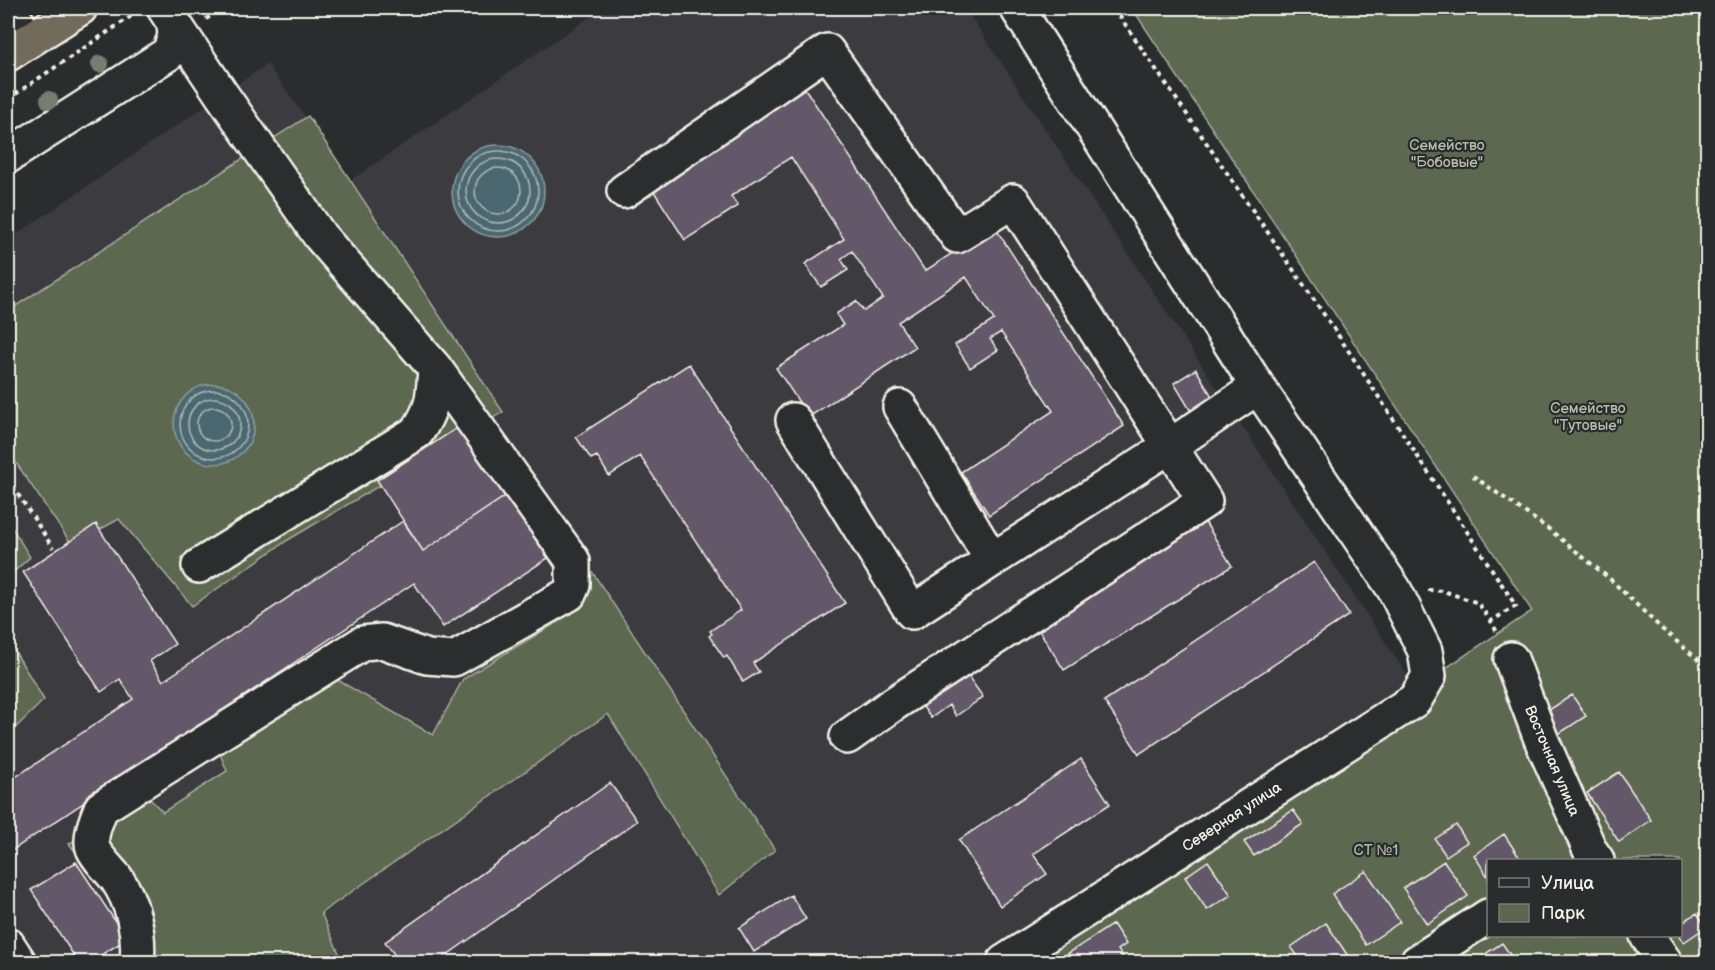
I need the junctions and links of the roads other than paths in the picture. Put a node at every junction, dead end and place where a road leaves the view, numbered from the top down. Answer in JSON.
{"nodes":[{"id":1,"x":8,"y":8,"type":"edge"},
{"id":2,"x":80,"y":8,"type":"edge"},
{"id":3,"x":1017,"y":8,"type":"edge"},
{"id":4,"x":173,"y":22,"type":"edge"},
{"id":5,"x":18,"y":47,"type":"edge"},
{"id":6,"x":8,"y":156,"type":"edge"},
{"id":7,"x":624,"y":191,"type":"dead end"},
{"id":8,"x":435,"y":368,"type":"junction"},
{"id":9,"x":1258,"y":387,"type":"junction"},
{"id":10,"x":900,"y":407,"type":"dead end"},
{"id":11,"x":793,"y":420,"type":"dead end"},
{"id":12,"x":1170,"y":446,"type":"junction"},
{"id":13,"x":992,"y":560,"type":"junction"},
{"id":14,"x":199,"y":566,"type":"dead end"},
{"id":15,"x":1511,"y":659,"type":"road end"},
{"id":16,"x":847,"y":737,"type":"dead end"},
{"id":17,"x":1587,"y":857,"type":"edge"},
{"id":18,"x":1487,"y":917,"type":"edge"},
{"id":19,"x":1648,"y":937,"type":"edge"},
{"id":20,"x":8,"y":945,"type":"edge"},
{"id":21,"x":19,"y":963,"type":"edge"},
{"id":22,"x":137,"y":963,"type":"edge"},
{"id":23,"x":1004,"y":963,"type":"edge"},
{"id":24,"x":1417,"y":963,"type":"edge"},
{"id":25,"x":1665,"y":963,"type":"edge"}],
"edges":[{"from":1,"to":5,"type":"street"},
{"from":2,"to":5,"type":"highway"},
{"from":3,"to":9,"type":"street"},
{"from":4,"to":6,"type":"street"},
{"from":4,"to":8,"type":"street"},
{"from":7,"to":12,"type":"street"},
{"from":8,"to":14,"type":"street"},
{"from":8,"to":22,"type":"street"},
{"from":9,"to":12,"type":"street"},
{"from":9,"to":23,"type":"street","name":"Северная улица"},
{"from":10,"to":13,"type":"street"},
{"from":11,"to":13,"type":"street"},
{"from":12,"to":13,"type":"street"},
{"from":12,"to":16,"type":"street"},
{"from":15,"to":17,"type":"street","name":"Восточная улица"},
{"from":18,"to":24,"type":"street"},
{"from":19,"to":25,"type":"street"},
{"from":20,"to":21,"type":"street"}]}
